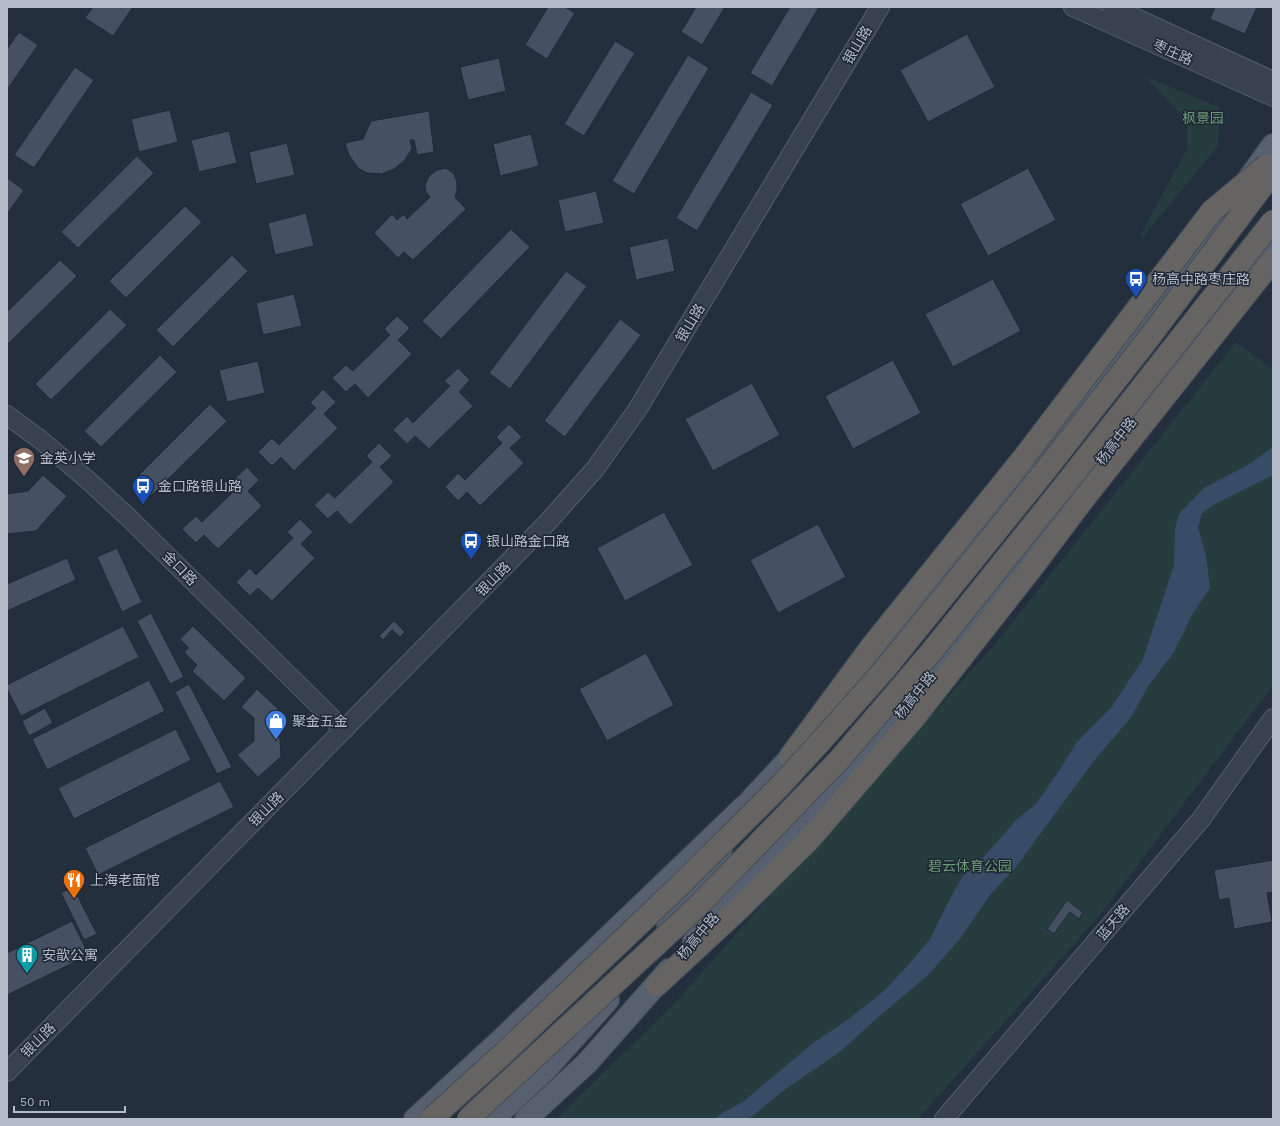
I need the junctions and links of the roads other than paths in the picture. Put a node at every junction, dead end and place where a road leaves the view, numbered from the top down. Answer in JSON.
{"nodes":[{"id":1,"x":880,"y":7,"type":"edge"},
{"id":2,"x":1073,"y":7,"type":"edge"},
{"id":3,"x":1112,"y":7,"type":"edge"},
{"id":4,"x":1273,"y":81,"type":"edge"},
{"id":5,"x":1273,"y":97,"type":"edge"},
{"id":6,"x":1273,"y":145,"type":"edge"},
{"id":7,"x":1273,"y":161,"type":"edge"},
{"id":8,"x":1273,"y":172,"type":"edge"},
{"id":9,"x":1273,"y":220,"type":"edge"},
{"id":10,"x":1273,"y":244,"type":"edge"},
{"id":11,"x":1273,"y":260,"type":"edge"},
{"id":12,"x":7,"y":415,"type":"edge"},
{"id":13,"x":1271,"y":726,"type":"edge"},
{"id":14,"x":344,"y":730,"type":"junction"},
{"id":15,"x":790,"y":758,"type":"junction"},
{"id":16,"x":751,"y":800,"type":"junction"},
{"id":17,"x":657,"y":985,"type":"junction"},
{"id":18,"x":7,"y":1072,"type":"edge"},
{"id":19,"x":415,"y":1119,"type":"edge"},
{"id":20,"x":431,"y":1119,"type":"edge"},
{"id":21,"x":468,"y":1119,"type":"edge"},
{"id":22,"x":493,"y":1119,"type":"edge"},
{"id":23,"x":526,"y":1119,"type":"edge"},
{"id":24,"x":944,"y":1119,"type":"edge"}],
"edges":[{"from":1,"to":14,"type":"street","name":"银山路"},
{"from":2,"to":5,"type":"street","name":"枣庄路"},
{"from":3,"to":4,"type":"street","name":"枣庄路"},
{"from":6,"to":15,"type":"main road","name":"杨高中路"},
{"from":7,"to":15,"type":"highway","bridge":true},
{"from":8,"to":20,"type":"highway","bridge":true},
{"from":9,"to":21,"type":"highway","name":"杨高中路","bridge":true},
{"from":10,"to":17,"type":"main road","name":"杨高中路"},
{"from":11,"to":17,"type":"highway"},
{"from":12,"to":14,"type":"street","name":"金口路"},
{"from":13,"to":24,"type":"street","name":"蓝天路"},
{"from":14,"to":18,"type":"street","name":"银山路"},
{"from":15,"to":16,"type":"main road","name":"杨高中路"},
{"from":16,"to":19,"type":"main road"},
{"from":16,"to":22,"type":"main road","name":"杨高中路"},
{"from":17,"to":23,"type":"main road","name":"杨高中路"}]}
